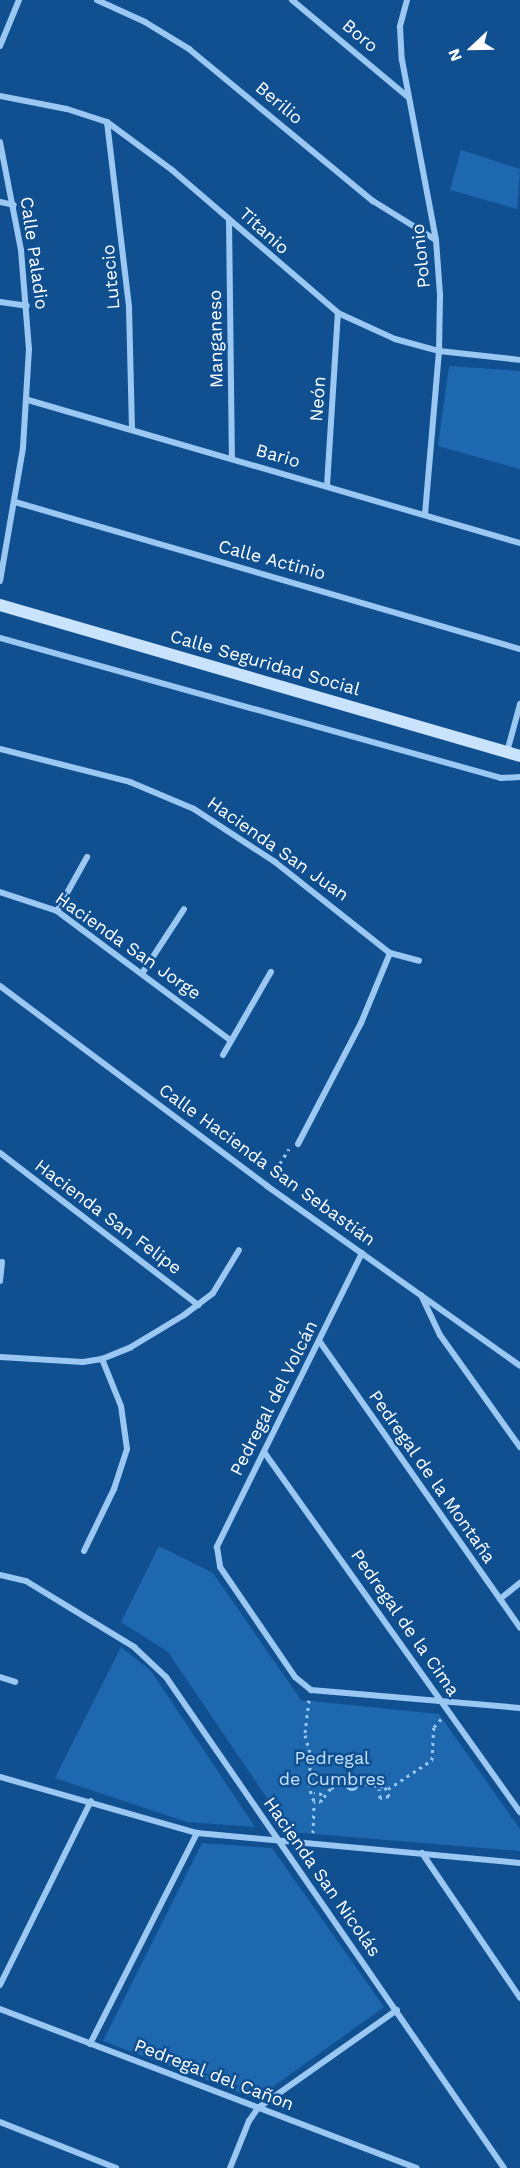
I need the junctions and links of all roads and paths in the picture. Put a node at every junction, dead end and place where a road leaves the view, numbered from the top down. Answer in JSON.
{"nodes":[{"id":1,"x":19,"y":0,"type":"edge"},
{"id":2,"x":97,"y":0,"type":"edge"},
{"id":3,"x":292,"y":0,"type":"edge"},
{"id":4,"x":407,"y":0,"type":"edge"},
{"id":5,"x":0,"y":46,"type":"edge"},
{"id":6,"x":0,"y":96,"type":"edge"},
{"id":7,"x":407,"y":96,"type":"junction"},
{"id":8,"x":106,"y":122,"type":"junction"},
{"id":9,"x":0,"y":142,"type":"edge"},
{"id":10,"x":0,"y":202,"type":"edge"},
{"id":11,"x":14,"y":204,"type":"junction"},
{"id":12,"x":229,"y":220,"type":"junction"},
{"id":13,"x":436,"y":240,"type":"junction"},
{"id":14,"x":0,"y":302,"type":"edge"},
{"id":15,"x":27,"y":306,"type":"junction"},
{"id":16,"x":338,"y":313,"type":"junction"},
{"id":17,"x":439,"y":351,"type":"junction"},
{"id":18,"x":520,"y":360,"type":"edge"},
{"id":19,"x":28,"y":400,"type":"junction"},
{"id":20,"x":132,"y":430,"type":"junction"},
{"id":21,"x":232,"y":459,"type":"junction"},
{"id":22,"x":327,"y":486,"type":"junction"},
{"id":23,"x":15,"y":502,"type":"junction"},
{"id":24,"x":425,"y":513,"type":"junction"},
{"id":25,"x":520,"y":543,"type":"edge"},
{"id":26,"x":0,"y":581,"type":"edge"},
{"id":27,"x":0,"y":605,"type":"edge"},
{"id":28,"x":0,"y":638,"type":"edge"},
{"id":29,"x":520,"y":649,"type":"edge"},
{"id":30,"x":520,"y":704,"type":"edge"},
{"id":31,"x":0,"y":749,"type":"edge"},
{"id":32,"x":507,"y":752,"type":"junction"},
{"id":33,"x":520,"y":756,"type":"edge"},
{"id":34,"x":520,"y":777,"type":"edge"},
{"id":35,"x":87,"y":857,"type":"dead end"},
{"id":36,"x":0,"y":892,"type":"edge"},
{"id":37,"x":184,"y":909,"type":"dead end"},
{"id":38,"x":57,"y":910,"type":"junction"},
{"id":39,"x":390,"y":953,"type":"junction"},
{"id":40,"x":419,"y":961,"type":"dead end"},
{"id":41,"x":143,"y":972,"type":"junction"},
{"id":42,"x":271,"y":972,"type":"dead end"},
{"id":43,"x":0,"y":986,"type":"edge"},
{"id":44,"x":230,"y":1040,"type":"junction"},
{"id":45,"x":223,"y":1055,"type":"dead end"},
{"id":46,"x":298,"y":1144,"type":"joint"},
{"id":47,"x":0,"y":1153,"type":"edge"},
{"id":48,"x":267,"y":1186,"type":"junction"},
{"id":49,"x":239,"y":1250,"type":"dead end"},
{"id":50,"x":362,"y":1253,"type":"junction"},
{"id":51,"x":2,"y":1262,"type":"dead end"},
{"id":52,"x":0,"y":1281,"type":"edge"},
{"id":53,"x":421,"y":1295,"type":"junction"},
{"id":54,"x":198,"y":1305,"type":"junction"},
{"id":55,"x":320,"y":1342,"type":"junction"},
{"id":56,"x":0,"y":1357,"type":"edge"},
{"id":57,"x":102,"y":1359,"type":"junction"},
{"id":58,"x":520,"y":1366,"type":"edge"},
{"id":59,"x":520,"y":1447,"type":"edge"},
{"id":60,"x":264,"y":1452,"type":"junction"},
{"id":61,"x":84,"y":1551,"type":"dead end"},
{"id":62,"x":0,"y":1575,"type":"edge"},
{"id":63,"x":520,"y":1583,"type":"edge"},
{"id":64,"x":500,"y":1599,"type":"junction"},
{"id":65,"x":520,"y":1628,"type":"edge"},
{"id":66,"x":0,"y":1677,"type":"edge"},
{"id":67,"x":15,"y":1682,"type":"dead end"},
{"id":68,"x":311,"y":1690,"type":"junction"},
{"id":69,"x":444,"y":1704,"type":"junction"},
{"id":70,"x":520,"y":1708,"type":"edge"},
{"id":71,"x":0,"y":1777,"type":"edge"},
{"id":72,"x":346,"y":1783,"type":"junction"},
{"id":73,"x":358,"y":1783,"type":"junction"},
{"id":74,"x":379,"y":1789,"type":"junction"},
{"id":75,"x":388,"y":1789,"type":"junction"},
{"id":76,"x":314,"y":1793,"type":"junction"},
{"id":77,"x":324,"y":1797,"type":"junction"},
{"id":78,"x":91,"y":1801,"type":"junction"},
{"id":79,"x":314,"y":1802,"type":"junction"},
{"id":80,"x":520,"y":1812,"type":"edge"},
{"id":81,"x":197,"y":1833,"type":"junction"},
{"id":82,"x":277,"y":1840,"type":"junction"},
{"id":83,"x":314,"y":1844,"type":"junction"},
{"id":84,"x":422,"y":1853,"type":"junction"},
{"id":85,"x":520,"y":1863,"type":"edge"},
{"id":86,"x":0,"y":1985,"type":"edge"},
{"id":87,"x":520,"y":1998,"type":"edge"},
{"id":88,"x":0,"y":2009,"type":"edge"},
{"id":89,"x":397,"y":2010,"type":"junction"},
{"id":90,"x":90,"y":2044,"type":"junction"},
{"id":91,"x":258,"y":2108,"type":"junction"},
{"id":92,"x":0,"y":2122,"type":"edge"},
{"id":93,"x":116,"y":2168,"type":"edge"},
{"id":94,"x":230,"y":2168,"type":"edge"},
{"id":95,"x":417,"y":2168,"type":"edge"},
{"id":96,"x":504,"y":2168,"type":"edge"}],
"edges":[{"from":1,"to":5,"type":"street"},
{"from":2,"to":13,"type":"street","name":"Berilio"},
{"from":3,"to":7,"type":"street","name":"Boro"},
{"from":4,"to":7,"type":"street","name":"Polonio"},
{"from":6,"to":8,"type":"street","name":"Titanio"},
{"from":7,"to":13,"type":"street","name":"Polonio"},
{"from":8,"to":12,"type":"street","name":"Titanio"},
{"from":8,"to":20,"type":"street","name":"Lutecio"},
{"from":9,"to":11,"type":"street","name":"Calle Paladio"},
{"from":10,"to":11,"type":"street"},
{"from":11,"to":15,"type":"street","name":"Calle Paladio"},
{"from":12,"to":16,"type":"street","name":"Titanio"},
{"from":12,"to":21,"type":"street","name":"Manganeso"},
{"from":13,"to":17,"type":"street","name":"Polonio"},
{"from":14,"to":15,"type":"street"},
{"from":15,"to":19,"type":"street","name":"Calle Paladio"},
{"from":16,"to":17,"type":"street","name":"Titanio"},
{"from":16,"to":22,"type":"street","name":"Neón"},
{"from":17,"to":18,"type":"street","name":"Titanio"},
{"from":17,"to":24,"type":"street","name":"Polonio"},
{"from":19,"to":20,"type":"street","name":"Bario"},
{"from":19,"to":23,"type":"street","name":"Calle Paladio"},
{"from":20,"to":21,"type":"street","name":"Bario"},
{"from":21,"to":22,"type":"street","name":"Bario"},
{"from":22,"to":24,"type":"street","name":"Bario"},
{"from":23,"to":26,"type":"street","name":"Calle Paladio"},
{"from":23,"to":29,"type":"street","name":"Calle Actinio"},
{"from":24,"to":25,"type":"street","name":"Bario"},
{"from":27,"to":32,"type":"street","name":"Calle Seguridad Social"},
{"from":28,"to":34,"type":"street"},
{"from":30,"to":32,"type":"street"},
{"from":31,"to":39,"type":"street","name":"Hacienda San Juan"},
{"from":32,"to":33,"type":"street","name":"Calle Seguridad Social"},
{"from":35,"to":38,"type":"street"},
{"from":36,"to":38,"type":"street","name":"Hacienda San Jorge"},
{"from":37,"to":41,"type":"street"},
{"from":38,"to":41,"type":"street","name":"Hacienda San Jorge"},
{"from":39,"to":40,"type":"street"},
{"from":39,"to":46,"type":"street"},
{"from":41,"to":44,"type":"street","name":"Hacienda San Jorge"},
{"from":42,"to":44,"type":"street"},
{"from":43,"to":48,"type":"street","name":"Calle Hacienda San Sebastián"},
{"from":44,"to":45,"type":"street"},
{"from":46,"to":48,"type":"path"},
{"from":47,"to":54,"type":"street","name":"Hacienda San Felipe"},
{"from":48,"to":50,"type":"street","name":"Calle Hacienda San Sebastián"},
{"from":49,"to":54,"type":"street"},
{"from":50,"to":53,"type":"street","name":"Calle Hacienda San Sebastián"},
{"from":50,"to":55,"type":"street","name":"Pedregal del Volcán"},
{"from":51,"to":52,"type":"street"},
{"from":53,"to":58,"type":"street","name":"Calle Hacienda San Sebastián"},
{"from":53,"to":59,"type":"street"},
{"from":54,"to":57,"type":"street"},
{"from":55,"to":60,"type":"street","name":"Pedregal del Volcán"},
{"from":55,"to":64,"type":"street","name":"Pedregal de la Montaña"},
{"from":56,"to":57,"type":"street"},
{"from":57,"to":61,"type":"street"},
{"from":60,"to":68,"type":"street","name":"Pedregal del Volcán"},
{"from":60,"to":69,"type":"street","name":"Pedregal de la Cima"},
{"from":62,"to":82,"type":"street","name":"Hacienda San Nicolás"},
{"from":63,"to":64,"type":"street"},
{"from":64,"to":65,"type":"street","name":"Pedregal de la Montaña"},
{"from":66,"to":67,"type":"street"},
{"from":68,"to":69,"type":"street"},
{"from":68,"to":76,"type":"path"},
{"from":69,"to":70,"type":"street"},
{"from":69,"to":75,"type":"path"},
{"from":69,"to":80,"type":"street","name":"Pedregal de la Cima"},
{"from":71,"to":78,"type":"street"},
{"from":72,"to":73,"type":"path"},
{"from":72,"to":73,"type":"path"},
{"from":72,"to":77,"type":"path"},
{"from":73,"to":74,"type":"path"},
{"from":74,"to":75,"type":"path"},
{"from":74,"to":75,"type":"path"},
{"from":76,"to":77,"type":"path"},
{"from":76,"to":79,"type":"path"},
{"from":77,"to":79,"type":"path"},
{"from":78,"to":81,"type":"street"},
{"from":78,"to":86,"type":"street"},
{"from":79,"to":83,"type":"path"},
{"from":81,"to":82,"type":"street"},
{"from":81,"to":90,"type":"street"},
{"from":82,"to":83,"type":"street"},
{"from":82,"to":89,"type":"street","name":"Hacienda San Nicolás"},
{"from":83,"to":84,"type":"street"},
{"from":84,"to":85,"type":"street"},
{"from":84,"to":87,"type":"street"},
{"from":88,"to":90,"type":"street","name":"Pedregal del Cañon"},
{"from":89,"to":91,"type":"street"},
{"from":89,"to":96,"type":"street","name":"Hacienda San Nicolás"},
{"from":90,"to":91,"type":"street","name":"Pedregal del Cañon"},
{"from":91,"to":94,"type":"street"},
{"from":91,"to":95,"type":"street","name":"Pedregal del Cañon"},
{"from":92,"to":93,"type":"street"}]}
